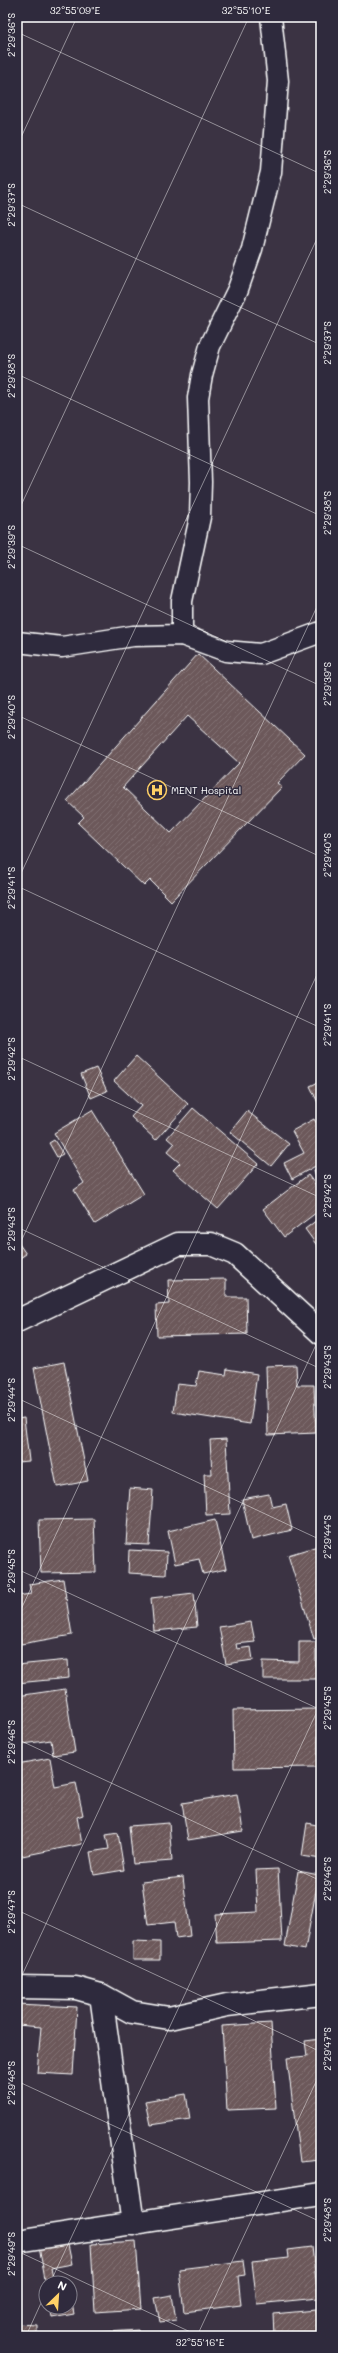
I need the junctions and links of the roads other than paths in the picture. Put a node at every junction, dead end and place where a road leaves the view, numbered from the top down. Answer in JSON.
{"nodes":[{"id":1,"x":271,"y":17,"type":"edge"},
{"id":2,"x":321,"y":632,"type":"edge"},
{"id":3,"x":182,"y":635,"type":"junction"},
{"id":4,"x":17,"y":642,"type":"edge"},
{"id":5,"x":17,"y":1321,"type":"edge"},
{"id":6,"x":321,"y":1333,"type":"edge"},
{"id":7,"x":17,"y":1987,"type":"edge"},
{"id":8,"x":321,"y":1994,"type":"edge"},
{"id":9,"x":101,"y":1995,"type":"junction"},
{"id":10,"x":321,"y":2194,"type":"edge"},
{"id":11,"x":133,"y":2224,"type":"junction"},
{"id":12,"x":17,"y":2240,"type":"edge"}],
"edges":[{"from":1,"to":3,"type":"lane"},
{"from":2,"to":3,"type":"lane"},
{"from":3,"to":4,"type":"lane"},
{"from":5,"to":6,"type":"street"},
{"from":7,"to":9,"type":"street"},
{"from":8,"to":9,"type":"street"},
{"from":9,"to":11,"type":"street"},
{"from":10,"to":11,"type":"street"},
{"from":11,"to":12,"type":"street"}]}
